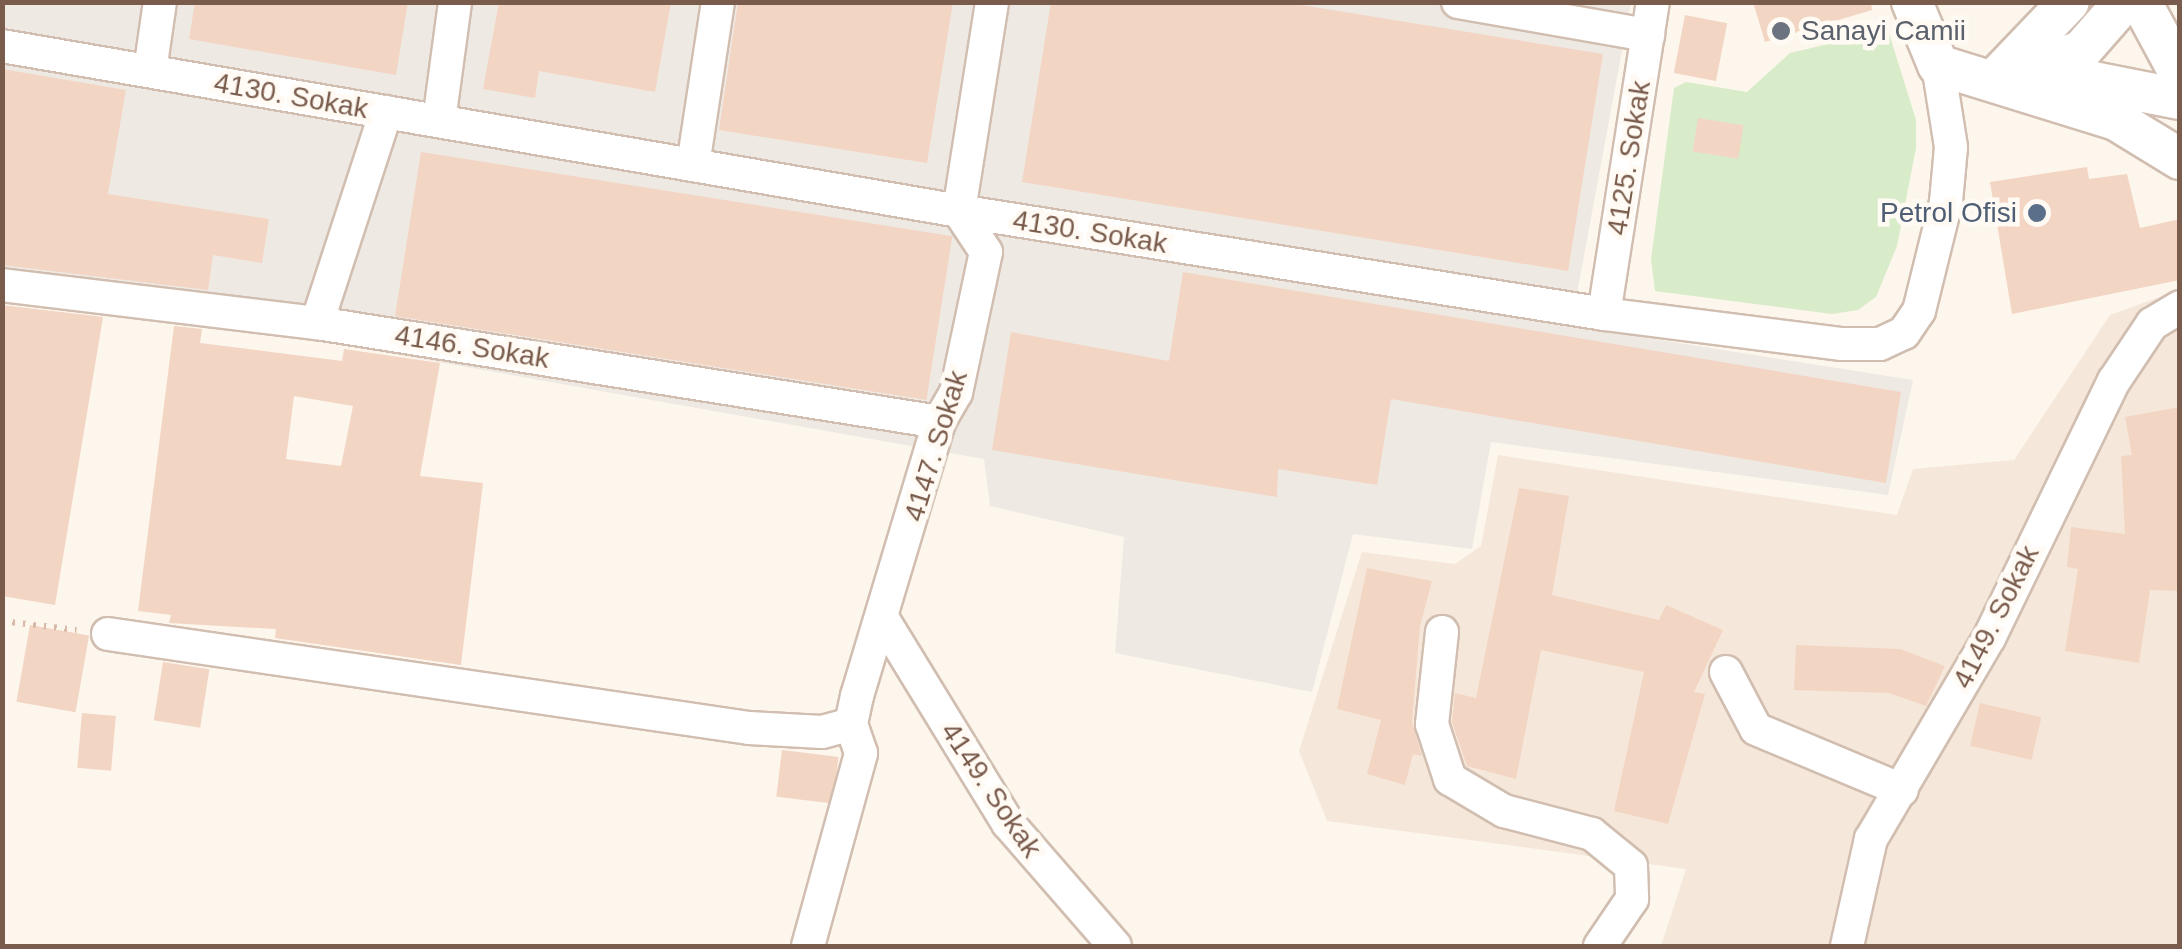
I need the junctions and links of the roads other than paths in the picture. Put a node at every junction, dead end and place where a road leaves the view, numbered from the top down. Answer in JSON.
{"nodes":[{"id":1,"x":160,"y":2,"type":"edge"},
{"id":2,"x":455,"y":2,"type":"edge"},
{"id":3,"x":718,"y":2,"type":"edge"},
{"id":4,"x":992,"y":2,"type":"edge"},
{"id":5,"x":1458,"y":2,"type":"edge"},
{"id":6,"x":1912,"y":2,"type":"edge"},
{"id":7,"x":2069,"y":2,"type":"edge"},
{"id":8,"x":2124,"y":2,"type":"edge"},
{"id":9,"x":2140,"y":2,"type":"edge"},
{"id":10,"x":1651,"y":19,"type":"edge"},
{"id":11,"x":2,"y":46,"type":"edge"},
{"id":12,"x":1938,"y":65,"type":"junction"},
{"id":13,"x":150,"y":71,"type":"junction"},
{"id":14,"x":2180,"y":74,"type":"edge"},
{"id":15,"x":1994,"y":81,"type":"junction"},
{"id":16,"x":2180,"y":99,"type":"edge"},
{"id":17,"x":386,"y":112,"type":"junction"},
{"id":18,"x":439,"y":121,"type":"junction"},
{"id":19,"x":2180,"y":159,"type":"edge"},
{"id":20,"x":693,"y":165,"type":"junction"},
{"id":21,"x":959,"y":211,"type":"junction"},
{"id":22,"x":2,"y":285,"type":"edge"},
{"id":23,"x":2180,"y":307,"type":"edge"},
{"id":24,"x":1604,"y":314,"type":"junction"},
{"id":25,"x":316,"y":323,"type":"junction"},
{"id":26,"x":939,"y":422,"type":"junction"},
{"id":27,"x":884,"y":621,"type":"junction"},
{"id":28,"x":1442,"y":632,"type":"dead end"},
{"id":29,"x":108,"y":634,"type":"road end"},
{"id":30,"x":1726,"y":672,"type":"dead end"},
{"id":31,"x":852,"y":724,"type":"junction"},
{"id":32,"x":1902,"y":790,"type":"junction"},
{"id":33,"x":808,"y":946,"type":"edge"},
{"id":34,"x":1115,"y":946,"type":"edge"},
{"id":35,"x":1600,"y":946,"type":"edge"},
{"id":36,"x":1847,"y":946,"type":"edge"}],
"edges":[{"from":1,"to":13,"type":"street"},
{"from":2,"to":18,"type":"street"},
{"from":3,"to":20,"type":"street"},
{"from":4,"to":21,"type":"street"},
{"from":5,"to":10,"type":"street"},
{"from":6,"to":12,"type":"street"},
{"from":7,"to":15,"type":"street"},
{"from":8,"to":15,"type":"street"},
{"from":9,"to":14,"type":"street"},
{"from":10,"to":24,"type":"street","name":"4125. Sokak"},
{"from":11,"to":13,"type":"street","name":"4130. Sokak"},
{"from":12,"to":15,"type":"street"},
{"from":12,"to":24,"type":"street","name":"4130. Sokak"},
{"from":13,"to":17,"type":"street","name":"4130. Sokak"},
{"from":15,"to":16,"type":"street"},
{"from":15,"to":19,"type":"street"},
{"from":17,"to":18,"type":"street","name":"4130. Sokak"},
{"from":17,"to":25,"type":"street"},
{"from":18,"to":20,"type":"street","name":"4130. Sokak"},
{"from":20,"to":21,"type":"street","name":"4130. Sokak"},
{"from":21,"to":24,"type":"street","name":"4130. Sokak"},
{"from":21,"to":26,"type":"street","name":"4147. Sokak"},
{"from":22,"to":25,"type":"street","name":"4146. Sokak"},
{"from":23,"to":32,"type":"street","name":"4149. Sokak"},
{"from":25,"to":26,"type":"street","name":"4146. Sokak"},
{"from":26,"to":27,"type":"street","name":"4147. Sokak"},
{"from":27,"to":31,"type":"street","name":"4147. Sokak"},
{"from":27,"to":34,"type":"street","name":"4149. Sokak"},
{"from":28,"to":35,"type":"street"},
{"from":29,"to":31,"type":"street"},
{"from":30,"to":32,"type":"street"},
{"from":31,"to":33,"type":"street","name":"4147. Sokak"},
{"from":32,"to":36,"type":"street","name":"4149. Sokak"}]}
